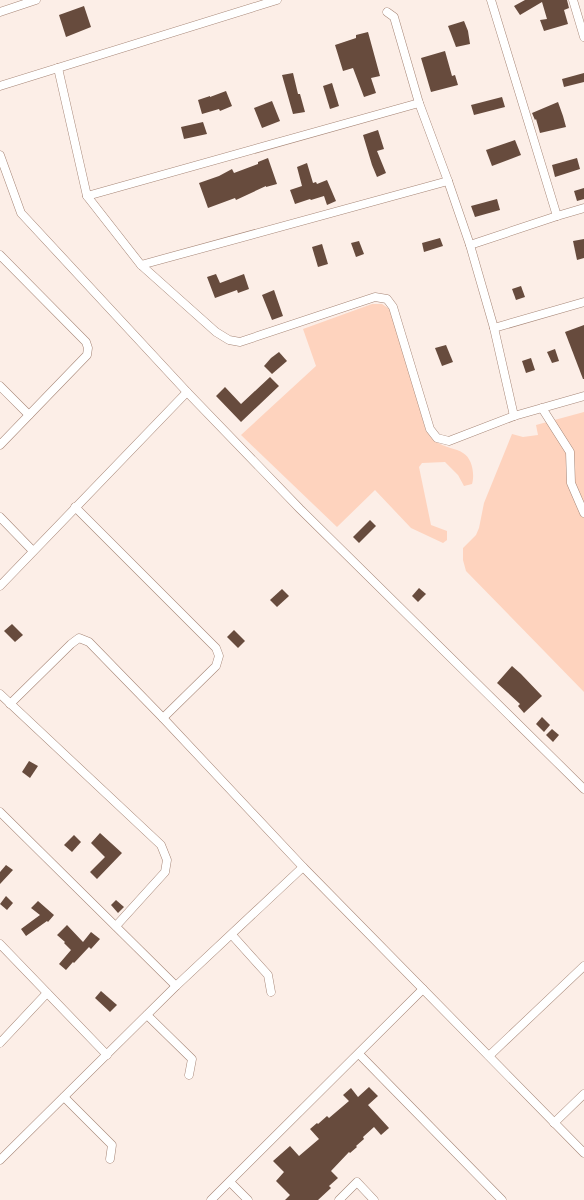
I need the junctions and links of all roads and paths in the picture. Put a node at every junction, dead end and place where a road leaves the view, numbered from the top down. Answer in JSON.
{"nodes":[{"id":1,"x":36,"y":0,"type":"edge"},
{"id":2,"x":277,"y":0,"type":"edge"},
{"id":3,"x":491,"y":0,"type":"edge"},
{"id":4,"x":573,"y":0,"type":"edge"},
{"id":5,"x":0,"y":12,"type":"edge"},
{"id":6,"x":387,"y":12,"type":"dead end"},
{"id":7,"x":584,"y":37,"type":"edge"},
{"id":8,"x":58,"y":68,"type":"junction"},
{"id":9,"x":0,"y":86,"type":"edge"},
{"id":10,"x":419,"y":103,"type":"junction"},
{"id":11,"x":0,"y":155,"type":"edge"},
{"id":12,"x":448,"y":181,"type":"junction"},
{"id":13,"x":87,"y":196,"type":"junction"},
{"id":14,"x":584,"y":208,"type":"edge"},
{"id":15,"x":556,"y":216,"type":"junction"},
{"id":16,"x":470,"y":245,"type":"junction"},
{"id":17,"x":0,"y":255,"type":"edge"},
{"id":18,"x":141,"y":265,"type":"junction"},
{"id":19,"x":584,"y":302,"type":"edge"},
{"id":20,"x":494,"y":328,"type":"junction"},
{"id":21,"x":0,"y":386,"type":"edge"},
{"id":22,"x":187,"y":392,"type":"junction"},
{"id":23,"x":584,"y":396,"type":"edge"},
{"id":24,"x":542,"y":408,"type":"junction"},
{"id":25,"x":29,"y":415,"type":"junction"},
{"id":26,"x":514,"y":416,"type":"junction"},
{"id":27,"x":0,"y":445,"type":"edge"},
{"id":28,"x":75,"y":507,"type":"junction"},
{"id":29,"x":584,"y":513,"type":"edge"},
{"id":30,"x":0,"y":517,"type":"edge"},
{"id":31,"x":33,"y":551,"type":"junction"},
{"id":32,"x":0,"y":586,"type":"edge"},
{"id":33,"x":0,"y":694,"type":"edge"},
{"id":34,"x":10,"y":704,"type":"junction"},
{"id":35,"x":163,"y":718,"type":"junction"},
{"id":36,"x":584,"y":789,"type":"edge"},
{"id":37,"x":0,"y":812,"type":"edge"},
{"id":38,"x":303,"y":867,"type":"junction"},
{"id":39,"x":116,"y":926,"type":"junction"},
{"id":40,"x":232,"y":935,"type":"junction"},
{"id":41,"x":0,"y":944,"type":"edge"},
{"id":42,"x":584,"y":966,"type":"edge"},
{"id":43,"x":176,"y":986,"type":"junction"},
{"id":44,"x":423,"y":989,"type":"junction"},
{"id":45,"x":271,"y":992,"type":"dead end"},
{"id":46,"x":47,"y":993,"type":"junction"},
{"id":47,"x":147,"y":1015,"type":"junction"},
{"id":48,"x":0,"y":1043,"type":"edge"},
{"id":49,"x":358,"y":1054,"type":"junction"},
{"id":50,"x":107,"y":1055,"type":"junction"},
{"id":51,"x":488,"y":1056,"type":"junction"},
{"id":52,"x":189,"y":1075,"type":"dead end"},
{"id":53,"x":584,"y":1094,"type":"edge"},
{"id":54,"x":64,"y":1097,"type":"junction"},
{"id":55,"x":554,"y":1123,"type":"junction"},
{"id":56,"x":584,"y":1153,"type":"edge"},
{"id":57,"x":110,"y":1159,"type":"dead end"},
{"id":58,"x":0,"y":1160,"type":"edge"},
{"id":59,"x":230,"y":1182,"type":"junction"},
{"id":60,"x":212,"y":1200,"type":"edge"},
{"id":61,"x":248,"y":1200,"type":"edge"},
{"id":62,"x":339,"y":1200,"type":"edge"},
{"id":63,"x":374,"y":1200,"type":"edge"},
{"id":64,"x":502,"y":1200,"type":"edge"}],
"edges":[{"from":1,"to":5,"type":"street"},
{"from":2,"to":8,"type":"street"},
{"from":3,"to":15,"type":"street"},
{"from":4,"to":7,"type":"street"},
{"from":6,"to":10,"type":"street"},
{"from":8,"to":9,"type":"street"},
{"from":8,"to":13,"type":"street"},
{"from":10,"to":12,"type":"street"},
{"from":10,"to":13,"type":"street"},
{"from":11,"to":22,"type":"street"},
{"from":12,"to":16,"type":"street"},
{"from":12,"to":18,"type":"street"},
{"from":13,"to":18,"type":"street"},
{"from":14,"to":15,"type":"street"},
{"from":15,"to":16,"type":"street"},
{"from":16,"to":20,"type":"street"},
{"from":17,"to":25,"type":"street"},
{"from":18,"to":26,"type":"street"},
{"from":19,"to":20,"type":"street"},
{"from":20,"to":26,"type":"street"},
{"from":21,"to":25,"type":"street"},
{"from":22,"to":28,"type":"street"},
{"from":22,"to":36,"type":"street"},
{"from":23,"to":24,"type":"street"},
{"from":24,"to":26,"type":"street"},
{"from":24,"to":29,"type":"street"},
{"from":25,"to":27,"type":"street"},
{"from":28,"to":31,"type":"street"},
{"from":28,"to":35,"type":"street"},
{"from":30,"to":31,"type":"street"},
{"from":31,"to":32,"type":"street"},
{"from":33,"to":34,"type":"street"},
{"from":34,"to":35,"type":"street"},
{"from":34,"to":39,"type":"street"},
{"from":35,"to":38,"type":"street"},
{"from":37,"to":39,"type":"street"},
{"from":38,"to":40,"type":"street"},
{"from":38,"to":44,"type":"street"},
{"from":39,"to":43,"type":"street"},
{"from":40,"to":43,"type":"street"},
{"from":40,"to":45,"type":"street"},
{"from":41,"to":46,"type":"street"},
{"from":42,"to":51,"type":"street"},
{"from":43,"to":47,"type":"street"},
{"from":44,"to":49,"type":"street"},
{"from":44,"to":51,"type":"street"},
{"from":46,"to":48,"type":"street"},
{"from":46,"to":50,"type":"street"},
{"from":47,"to":50,"type":"street"},
{"from":47,"to":52,"type":"street"},
{"from":49,"to":59,"type":"street"},
{"from":49,"to":64,"type":"street"},
{"from":50,"to":54,"type":"street"},
{"from":51,"to":55,"type":"street"},
{"from":53,"to":55,"type":"street"},
{"from":54,"to":57,"type":"street"},
{"from":54,"to":58,"type":"street"},
{"from":55,"to":56,"type":"street"},
{"from":59,"to":60,"type":"street"},
{"from":59,"to":61,"type":"street"},
{"from":62,"to":63,"type":"street"}]}
